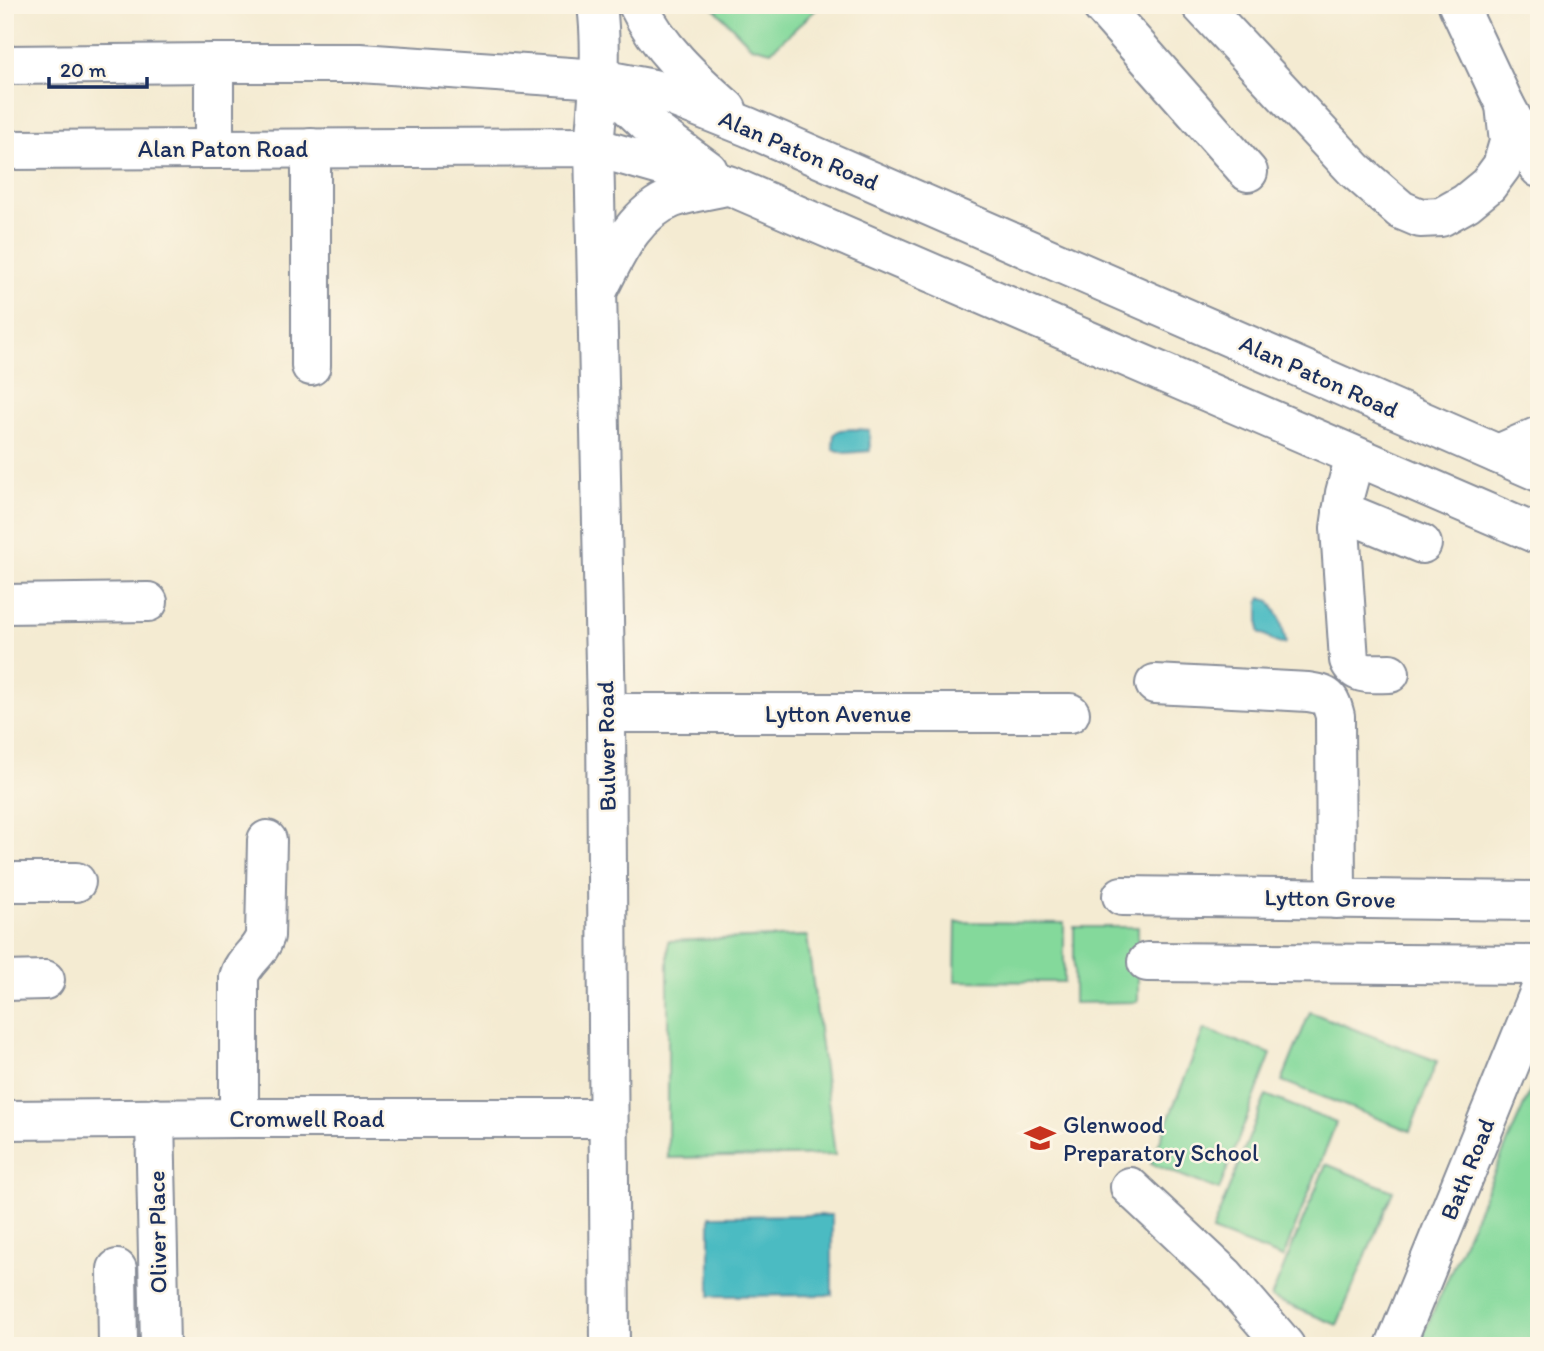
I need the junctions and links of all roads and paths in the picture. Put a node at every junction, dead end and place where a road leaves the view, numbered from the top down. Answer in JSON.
{"nodes":[{"id":1,"x":597,"y":5,"type":"edge"},
{"id":2,"x":638,"y":5,"type":"edge"},
{"id":3,"x":1101,"y":5,"type":"edge"},
{"id":4,"x":1201,"y":5,"type":"edge"},
{"id":5,"x":1458,"y":5,"type":"edge"},
{"id":6,"x":214,"y":63,"type":"junction"},
{"id":7,"x":5,"y":65,"type":"edge"},
{"id":8,"x":600,"y":79,"type":"junction"},
{"id":9,"x":1505,"y":105,"type":"junction"},
{"id":10,"x":748,"y":127,"type":"junction"},
{"id":11,"x":594,"y":147,"type":"junction"},
{"id":12,"x":214,"y":148,"type":"junction"},
{"id":13,"x":312,"y":148,"type":"junction"},
{"id":14,"x":5,"y":150,"type":"edge"},
{"id":15,"x":1539,"y":168,"type":"edge"},
{"id":16,"x":1248,"y":172,"type":"dead end"},
{"id":17,"x":729,"y":186,"type":"junction"},
{"id":18,"x":597,"y":291,"type":"junction"},
{"id":19,"x":310,"y":366,"type":"dead end"},
{"id":20,"x":1539,"y":436,"type":"edge"},
{"id":21,"x":1498,"y":454,"type":"junction"},
{"id":22,"x":1355,"y":456,"type":"junction"},
{"id":23,"x":1539,"y":472,"type":"edge"},
{"id":24,"x":1342,"y":511,"type":"junction"},
{"id":25,"x":1539,"y":535,"type":"edge"},
{"id":26,"x":1422,"y":544,"type":"dead end"},
{"id":27,"x":148,"y":602,"type":"dead end"},
{"id":28,"x":5,"y":604,"type":"edge"},
{"id":29,"x":1390,"y":673,"type":"dead end"},
{"id":30,"x":1155,"y":684,"type":"dead end"},
{"id":31,"x":606,"y":713,"type":"junction"},
{"id":32,"x":1070,"y":713,"type":"dead end"},
{"id":33,"x":267,"y":840,"type":"dead end"},
{"id":34,"x":5,"y":882,"type":"edge"},
{"id":35,"x":76,"y":882,"type":"dead end"},
{"id":36,"x":1122,"y":896,"type":"dead end"},
{"id":37,"x":1336,"y":899,"type":"junction"},
{"id":38,"x":1539,"y":901,"type":"edge"},
{"id":39,"x":1147,"y":962,"type":"dead end"},
{"id":40,"x":1539,"y":965,"type":"edge"},
{"id":41,"x":5,"y":981,"type":"edge"},
{"id":42,"x":45,"y":981,"type":"dead end"},
{"id":43,"x":1539,"y":993,"type":"edge"},
{"id":44,"x":155,"y":1118,"type":"junction"},
{"id":45,"x":239,"y":1118,"type":"junction"},
{"id":46,"x":608,"y":1118,"type":"junction"},
{"id":47,"x":5,"y":1120,"type":"edge"},
{"id":48,"x":1130,"y":1187,"type":"dead end"},
{"id":49,"x":117,"y":1269,"type":"dead end"},
{"id":50,"x":118,"y":1346,"type":"edge"},
{"id":51,"x":160,"y":1346,"type":"edge"},
{"id":52,"x":610,"y":1346,"type":"edge"},
{"id":53,"x":1285,"y":1346,"type":"edge"},
{"id":54,"x":1395,"y":1346,"type":"edge"}],
"edges":[{"from":1,"to":8,"type":"street","name":"Bulwer Road"},
{"from":2,"to":10,"type":"street"},
{"from":3,"to":16,"type":"street"},
{"from":4,"to":9,"type":"street"},
{"from":5,"to":9,"type":"street"},
{"from":6,"to":7,"type":"street","name":"Alan Paton Road"},
{"from":6,"to":8,"type":"street","name":"Alan Paton Road"},
{"from":6,"to":12,"type":"street"},
{"from":8,"to":10,"type":"street","name":"Alan Paton Road"},
{"from":8,"to":11,"type":"street","name":"Bulwer Road"},
{"from":8,"to":17,"type":"street"},
{"from":9,"to":15,"type":"street"},
{"from":10,"to":21,"type":"street","name":"Alan Paton Road"},
{"from":11,"to":13,"type":"street","name":"Alan Paton Road"},
{"from":11,"to":17,"type":"street","name":"Alan Paton Road"},
{"from":11,"to":18,"type":"street","name":"Bulwer Road"},
{"from":12,"to":13,"type":"street","name":"Alan Paton Road"},
{"from":12,"to":14,"type":"street","name":"Alan Paton Road"},
{"from":13,"to":19,"type":"street"},
{"from":17,"to":18,"type":"street"},
{"from":17,"to":22,"type":"street","name":"Alan Paton Road"},
{"from":18,"to":31,"type":"street","name":"Bulwer Road"},
{"from":20,"to":21,"type":"street"},
{"from":21,"to":23,"type":"street","name":"Alan Paton Road"},
{"from":22,"to":24,"type":"street"},
{"from":22,"to":25,"type":"street","name":"Alan Paton Road"},
{"from":24,"to":26,"type":"street"},
{"from":24,"to":29,"type":"street"},
{"from":27,"to":28,"type":"street"},
{"from":30,"to":37,"type":"street"},
{"from":31,"to":32,"type":"street","name":"Lytton Avenue"},
{"from":31,"to":46,"type":"street","name":"Bulwer Road"},
{"from":33,"to":45,"type":"street"},
{"from":34,"to":35,"type":"street"},
{"from":36,"to":37,"type":"street","name":"Lytton Grove"},
{"from":37,"to":38,"type":"street","name":"Lytton Grove"},
{"from":39,"to":40,"type":"street"},
{"from":41,"to":42,"type":"street"},
{"from":43,"to":54,"type":"street","name":"Bath Road"},
{"from":44,"to":45,"type":"street","name":"Cromwell Road"},
{"from":44,"to":47,"type":"street","name":"Cromwell Road"},
{"from":44,"to":51,"type":"street","name":"Oliver Place"},
{"from":45,"to":46,"type":"street","name":"Cromwell Road"},
{"from":46,"to":52,"type":"street","name":"Bulwer Road"},
{"from":48,"to":53,"type":"street"},
{"from":49,"to":50,"type":"street"}]}
